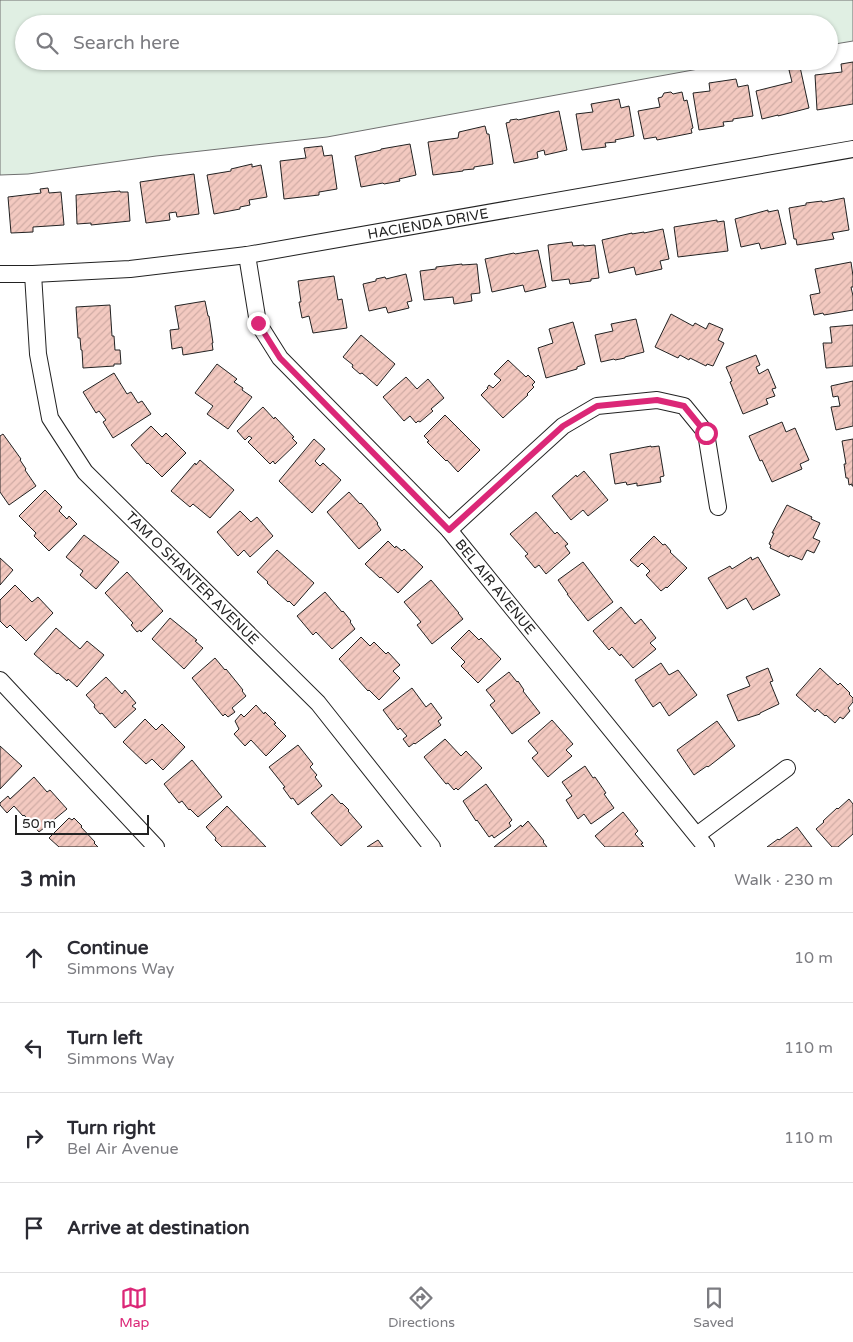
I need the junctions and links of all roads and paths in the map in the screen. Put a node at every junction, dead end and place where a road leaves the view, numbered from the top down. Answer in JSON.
{"nodes":[{"id":1,"x":853,"y":149,"type":"edge"},
{"id":2,"x":247,"y":256,"type":"junction"},
{"id":3,"x":0,"y":274,"type":"edge"},
{"id":4,"x":33,"y":274,"type":"junction"},
{"id":5,"x":718,"y":506,"type":"dead end"},
{"id":6,"x":449,"y":530,"type":"junction"},
{"id":7,"x":0,"y":680,"type":"edge"},
{"id":8,"x":787,"y":768,"type":"dead end"},
{"id":9,"x":701,"y":841,"type":"edge"},
{"id":10,"x":156,"y":847,"type":"edge"},
{"id":11,"x":432,"y":847,"type":"edge"}],
"edges":[{"from":1,"to":2,"type":"street","name":"HACIENDA DRIVE"},
{"from":2,"to":4,"type":"street","name":"HACIENDA DRIVE"},
{"from":2,"to":6,"type":"street","name":"BEL AIR AVENUE"},
{"from":3,"to":4,"type":"street","name":"HACIENDA DRIVE"},
{"from":4,"to":11,"type":"street","name":"TAM O SHANTER AVENUE"},
{"from":5,"to":6,"type":"street"},
{"from":6,"to":9,"type":"street","name":"BEL AIR AVENUE"},
{"from":7,"to":10,"type":"street"},
{"from":8,"to":9,"type":"street"}]}
